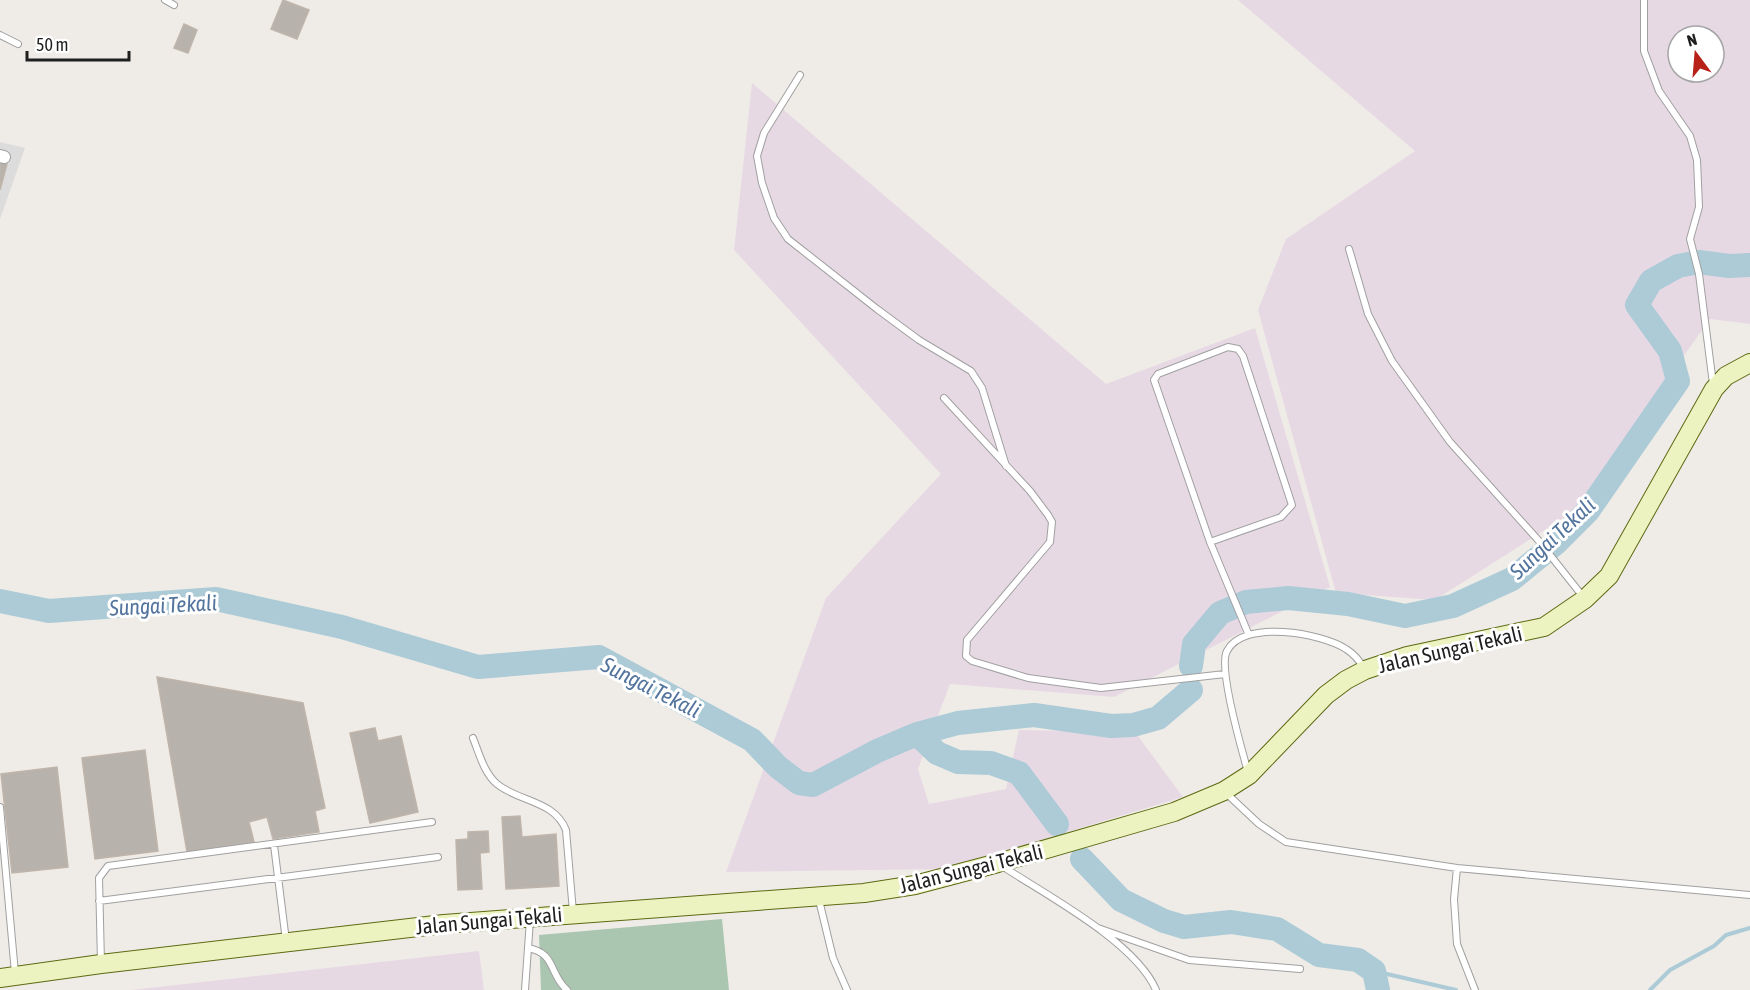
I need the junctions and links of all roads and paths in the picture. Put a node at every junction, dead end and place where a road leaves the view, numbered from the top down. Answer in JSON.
{"nodes":[{"id":1,"x":165,"y":0,"type":"edge"},
{"id":2,"x":1644,"y":0,"type":"edge"},
{"id":3,"x":174,"y":5,"type":"dead end"},
{"id":4,"x":0,"y":35,"type":"edge"},
{"id":5,"x":18,"y":44,"type":"dead end"},
{"id":6,"x":800,"y":75,"type":"dead end"},
{"id":7,"x":1349,"y":249,"type":"dead end"},
{"id":8,"x":1750,"y":363,"type":"edge"},
{"id":9,"x":1714,"y":389,"type":"junction"},
{"id":10,"x":945,"y":398,"type":"dead end"},
{"id":11,"x":1007,"y":469,"type":"junction"},
{"id":12,"x":1210,"y":543,"type":"junction"},
{"id":13,"x":1585,"y":598,"type":"junction"},
{"id":14,"x":1248,"y":633,"type":"junction"},
{"id":15,"x":1365,"y":670,"type":"junction"},
{"id":16,"x":1225,"y":674,"type":"junction"},
{"id":17,"x":473,"y":738,"type":"dead end"},
{"id":18,"x":1249,"y":775,"type":"junction"},
{"id":19,"x":1224,"y":791,"type":"junction"},
{"id":20,"x":0,"y":807,"type":"edge"},
{"id":21,"x":432,"y":822,"type":"dead end"},
{"id":22,"x":274,"y":845,"type":"junction"},
{"id":23,"x":438,"y":857,"type":"dead end"},
{"id":24,"x":998,"y":863,"type":"junction"},
{"id":25,"x":1457,"y":868,"type":"junction"},
{"id":26,"x":278,"y":879,"type":"junction"},
{"id":27,"x":818,"y":896,"type":"junction"},
{"id":28,"x":1750,"y":896,"type":"edge"},
{"id":29,"x":99,"y":901,"type":"junction"},
{"id":30,"x":573,"y":913,"type":"junction"},
{"id":31,"x":531,"y":916,"type":"junction"},
{"id":32,"x":1098,"y":928,"type":"junction"},
{"id":33,"x":286,"y":942,"type":"junction"},
{"id":34,"x":528,"y":948,"type":"junction"},
{"id":35,"x":101,"y":963,"type":"junction"},
{"id":36,"x":1300,"y":969,"type":"dead end"},
{"id":37,"x":8,"y":977,"type":"edge"},
{"id":38,"x":525,"y":990,"type":"edge"},
{"id":39,"x":567,"y":990,"type":"edge"},
{"id":40,"x":847,"y":990,"type":"edge"},
{"id":41,"x":1156,"y":990,"type":"edge"},
{"id":42,"x":1475,"y":990,"type":"edge"}],
"edges":[{"from":1,"to":3,"type":"lane"},
{"from":2,"to":9,"type":"lane"},
{"from":4,"to":5,"type":"lane"},
{"from":6,"to":11,"type":"lane"},
{"from":7,"to":13,"type":"lane"},
{"from":8,"to":9,"type":"street","name":"Jalan Sungai Tekali"},
{"from":9,"to":13,"type":"street","name":"Jalan Sungai Tekali"},
{"from":10,"to":11,"type":"lane"},
{"from":11,"to":16,"type":"lane"},
{"from":12,"to":12,"type":"lane"},
{"from":12,"to":14,"type":"lane"},
{"from":13,"to":15,"type":"street","name":"Jalan Sungai Tekali"},
{"from":14,"to":15,"type":"lane"},
{"from":14,"to":16,"type":"lane"},
{"from":15,"to":18,"type":"street","name":"Jalan Sungai Tekali"},
{"from":16,"to":18,"type":"lane"},
{"from":17,"to":30,"type":"lane"},
{"from":18,"to":19,"type":"street","name":"Jalan Sungai Tekali"},
{"from":19,"to":24,"type":"street","name":"Jalan Sungai Tekali"},
{"from":19,"to":25,"type":"lane"},
{"from":20,"to":37,"type":"lane"},
{"from":21,"to":22,"type":"lane"},
{"from":22,"to":26,"type":"lane"},
{"from":22,"to":29,"type":"lane"},
{"from":23,"to":26,"type":"lane"},
{"from":24,"to":27,"type":"street","name":"Jalan Sungai Tekali"},
{"from":24,"to":32,"type":"lane"},
{"from":25,"to":28,"type":"lane"},
{"from":25,"to":42,"type":"lane"},
{"from":26,"to":29,"type":"lane"},
{"from":26,"to":33,"type":"lane"},
{"from":27,"to":30,"type":"street","name":"Jalan Sungai Tekali"},
{"from":27,"to":40,"type":"lane"},
{"from":29,"to":35,"type":"lane"},
{"from":30,"to":31,"type":"street","name":"Jalan Sungai Tekali"},
{"from":31,"to":33,"type":"street","name":"Jalan Sungai Tekali"},
{"from":31,"to":34,"type":"lane"},
{"from":32,"to":36,"type":"lane"},
{"from":32,"to":41,"type":"lane"},
{"from":33,"to":35,"type":"street","name":"Jalan Sungai Tekali"},
{"from":34,"to":38,"type":"lane"},
{"from":34,"to":39,"type":"lane"},
{"from":35,"to":37,"type":"street","name":"Jalan Sungai Tekali"}]}
